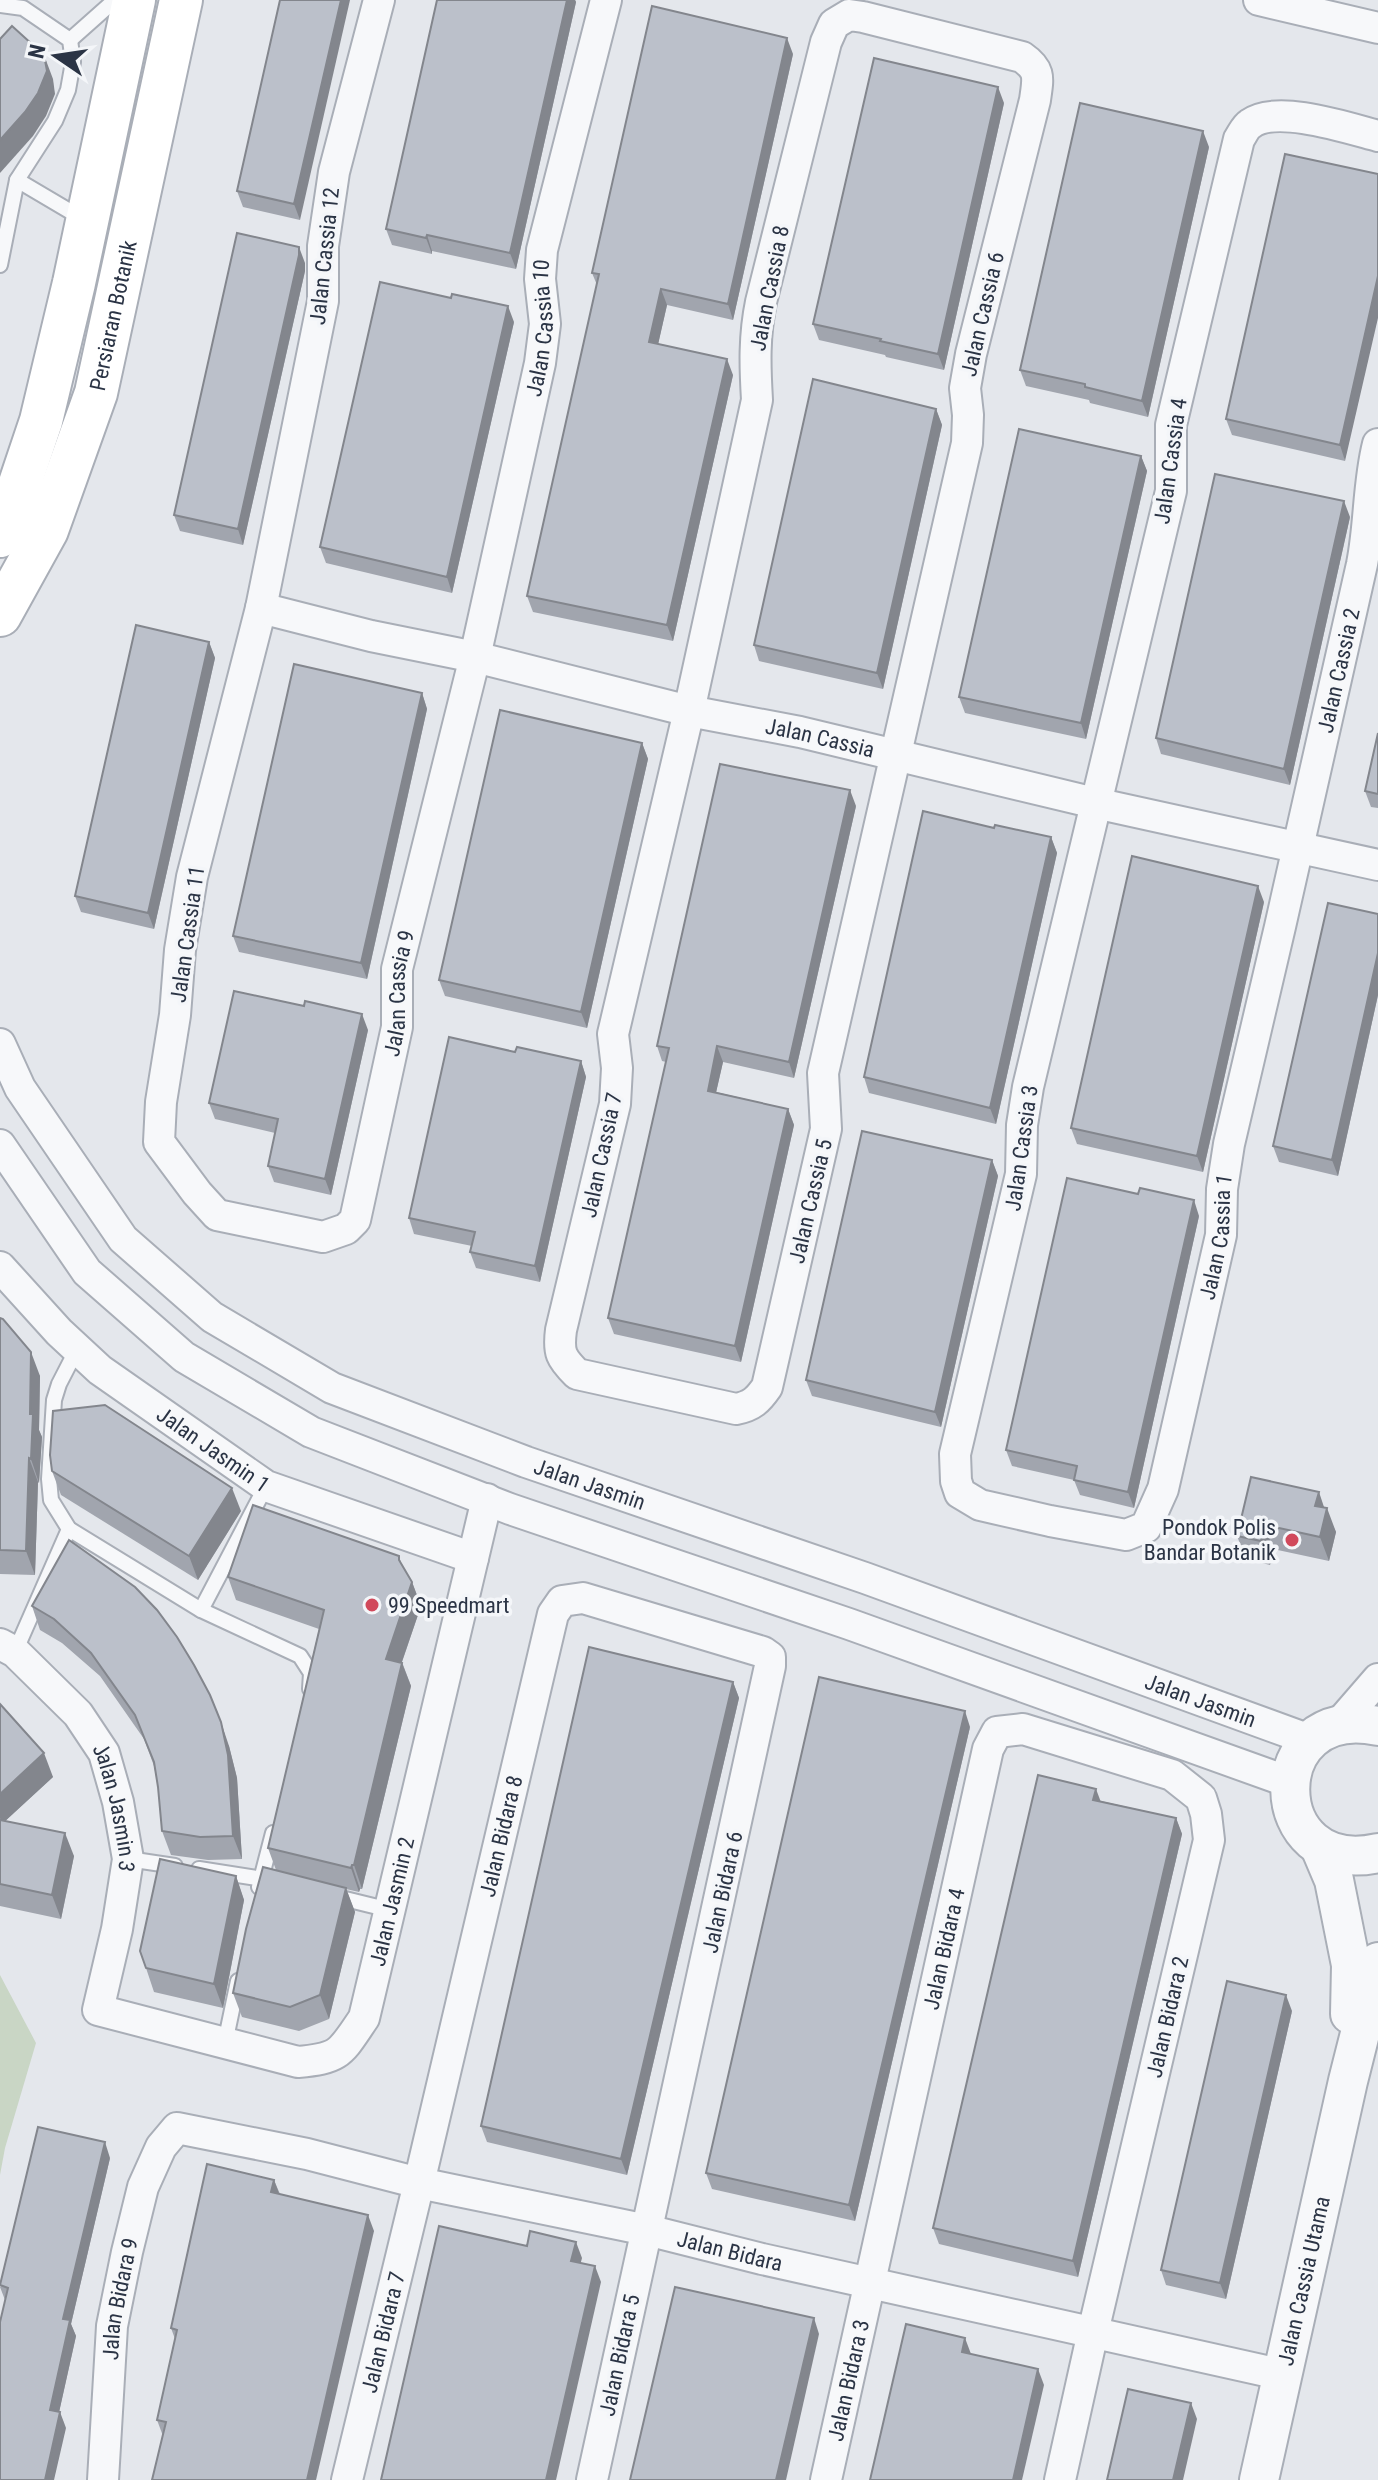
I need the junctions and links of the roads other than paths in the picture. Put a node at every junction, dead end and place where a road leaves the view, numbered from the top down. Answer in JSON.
{"nodes":[{"id":1,"x":115,"y":0,"type":"edge"},
{"id":2,"x":134,"y":0,"type":"edge"},
{"id":3,"x":181,"y":0,"type":"edge"},
{"id":4,"x":379,"y":0,"type":"edge"},
{"id":5,"x":606,"y":0,"type":"edge"},
{"id":6,"x":1259,"y":0,"type":"edge"},
{"id":7,"x":0,"y":5,"type":"edge"},
{"id":8,"x":1378,"y":28,"type":"edge"},
{"id":9,"x":940,"y":36,"type":"joint"},
{"id":10,"x":70,"y":40,"type":"junction"},
{"id":11,"x":1378,"y":136,"type":"edge"},
{"id":12,"x":17,"y":180,"type":"junction"},
{"id":13,"x":87,"y":222,"type":"junction"},
{"id":14,"x":0,"y":265,"type":"edge"},
{"id":15,"x":1378,"y":444,"type":"edge"},
{"id":16,"x":0,"y":536,"type":"edge"},
{"id":17,"x":261,"y":608,"type":"junction"},
{"id":18,"x":0,"y":615,"type":"edge"},
{"id":19,"x":475,"y":657,"type":"junction"},
{"id":20,"x":689,"y":711,"type":"junction"},
{"id":21,"x":896,"y":754,"type":"junction"},
{"id":22,"x":1095,"y":803,"type":"junction"},
{"id":23,"x":1299,"y":848,"type":"junction"},
{"id":24,"x":1378,"y":865,"type":"edge"},
{"id":25,"x":0,"y":1044,"type":"edge"},
{"id":26,"x":0,"y":1145,"type":"edge"},
{"id":27,"x":248,"y":1222,"type":"joint"},
{"id":28,"x":0,"y":1267,"type":"edge"},
{"id":29,"x":77,"y":1349,"type":"junction"},
{"id":30,"x":655,"y":1392,"type":"joint"},
{"id":31,"x":266,"y":1486,"type":"junction"},
{"id":32,"x":487,"y":1499,"type":"junction"},
{"id":33,"x":1050,"y":1521,"type":"joint"},
{"id":34,"x":69,"y":1529,"type":"junction"},
{"id":35,"x":473,"y":1558,"type":"junction"},
{"id":36,"x":201,"y":1610,"type":"junction"},
{"id":37,"x":669,"y":1624,"type":"joint"},
{"id":38,"x":7,"y":1648,"type":"edge"},
{"id":39,"x":1378,"y":1679,"type":"edge"},
{"id":40,"x":305,"y":1706,"type":"edge"},
{"id":41,"x":1378,"y":1726,"type":"edge"},
{"id":42,"x":1325,"y":1732,"type":"junction"},
{"id":43,"x":1112,"y":1756,"type":"joint"},
{"id":44,"x":1289,"y":1782,"type":"junction"},
{"id":45,"x":276,"y":1820,"type":"edge"},
{"id":46,"x":1320,"y":1847,"type":"junction"},
{"id":47,"x":1378,"y":1853,"type":"edge"},
{"id":48,"x":128,"y":1859,"type":"junction"},
{"id":49,"x":261,"y":1878,"type":"junction"},
{"id":50,"x":290,"y":1885,"type":"edge"},
{"id":51,"x":318,"y":1892,"type":"edge"},
{"id":52,"x":255,"y":1908,"type":"edge"},
{"id":53,"x":390,"y":1910,"type":"junction"},
{"id":54,"x":1378,"y":1962,"type":"edge"},
{"id":55,"x":241,"y":1968,"type":"edge"},
{"id":56,"x":98,"y":2010,"type":"joint"},
{"id":57,"x":225,"y":2043,"type":"junction"},
{"id":58,"x":1348,"y":2081,"type":"junction"},
{"id":59,"x":177,"y":2128,"type":"joint"},
{"id":60,"x":419,"y":2183,"type":"junction"},
{"id":61,"x":647,"y":2230,"type":"junction"},
{"id":62,"x":871,"y":2283,"type":"junction"},
{"id":63,"x":1093,"y":2332,"type":"junction"},
{"id":64,"x":1284,"y":2375,"type":"junction"},
{"id":65,"x":103,"y":2480,"type":"edge"},
{"id":66,"x":347,"y":2480,"type":"edge"},
{"id":67,"x":592,"y":2480,"type":"edge"},
{"id":68,"x":826,"y":2480,"type":"edge"},
{"id":69,"x":1060,"y":2480,"type":"edge"},
{"id":70,"x":1259,"y":2480,"type":"edge"}],
"edges":[{"from":1,"to":10,"type":"lane"},
{"from":2,"to":13,"type":"main road","name":"Persiaran Botanik"},
{"from":3,"to":18,"type":"main road","name":"Persiaran Botanik"},
{"from":4,"to":17,"type":"street","name":"Jalan Cassia 12"},
{"from":5,"to":19,"type":"street","name":"Jalan Cassia 10"},
{"from":6,"to":8,"type":"street"},
{"from":7,"to":10,"type":"lane"},
{"from":9,"to":20,"type":"street","name":"Jalan Cassia 8"},
{"from":9,"to":21,"type":"street","name":"Jalan Cassia 6"},
{"from":10,"to":12,"type":"lane"},
{"from":11,"to":22,"type":"street","name":"Jalan Cassia 4"},
{"from":12,"to":13,"type":"lane"},
{"from":12,"to":14,"type":"lane"},
{"from":13,"to":16,"type":"main road","name":"Persiaran Botanik"},
{"from":15,"to":23,"type":"street","name":"Jalan Cassia 2"},
{"from":17,"to":19,"type":"street","name":"Jalan Cassia"},
{"from":17,"to":27,"type":"street","name":"Jalan Cassia 11"},
{"from":19,"to":20,"type":"street","name":"Jalan Cassia"},
{"from":19,"to":27,"type":"street","name":"Jalan Cassia 9"},
{"from":20,"to":21,"type":"street","name":"Jalan Cassia"},
{"from":20,"to":30,"type":"street","name":"Jalan Cassia 7"},
{"from":21,"to":22,"type":"street","name":"Jalan Cassia"},
{"from":21,"to":30,"type":"street","name":"Jalan Cassia 5"},
{"from":22,"to":23,"type":"street","name":"Jalan Cassia"},
{"from":22,"to":33,"type":"street","name":"Jalan Cassia 3"},
{"from":23,"to":24,"type":"street","name":"Jalan Cassia"},
{"from":23,"to":33,"type":"street","name":"Jalan Cassia 1"},
{"from":25,"to":42,"type":"street","name":"Jalan Jasmin"},
{"from":26,"to":32,"type":"street"},
{"from":28,"to":29,"type":"street","name":"Jalan Jasmin 1"},
{"from":29,"to":31,"type":"street","name":"Jalan Jasmin 1"},
{"from":29,"to":34,"type":"lane"},
{"from":31,"to":35,"type":"street","name":"Jalan Jasmin 1"},
{"from":31,"to":36,"type":"lane"},
{"from":32,"to":35,"type":"street","name":"Jalan Jasmin 2"},
{"from":32,"to":44,"type":"street"},
{"from":34,"to":36,"type":"lane"},
{"from":34,"to":38,"type":"lane"},
{"from":35,"to":53,"type":"street","name":"Jalan Jasmin 2"},
{"from":36,"to":40,"type":"lane"},
{"from":37,"to":60,"type":"street","name":"Jalan Bidara 8"},
{"from":37,"to":61,"type":"street","name":"Jalan Bidara 6"},
{"from":38,"to":48,"type":"street","name":"Jalan Jasmin 3"},
{"from":39,"to":42,"type":"street"},
{"from":41,"to":42,"type":"street"},
{"from":42,"to":44,"type":"street"},
{"from":43,"to":62,"type":"street","name":"Jalan Bidara 4"},
{"from":43,"to":63,"type":"street","name":"Jalan Bidara 2"},
{"from":44,"to":46,"type":"street","name":"Jalan Cassia Utama"},
{"from":45,"to":49,"type":"lane"},
{"from":46,"to":47,"type":"street"},
{"from":46,"to":58,"type":"street","name":"Jalan Cassia Utama"},
{"from":48,"to":49,"type":"lane"},
{"from":48,"to":56,"type":"street","name":"Jalan Jasmin 3"},
{"from":49,"to":50,"type":"lane"},
{"from":49,"to":52,"type":"lane"},
{"from":51,"to":53,"type":"lane"},
{"from":53,"to":57,"type":"street","name":"Jalan Jasmin 2"},
{"from":54,"to":58,"type":"street","name":"Jalan Cassia Utama"},
{"from":55,"to":57,"type":"lane"},
{"from":56,"to":57,"type":"street","name":"Jalan Jasmin 2"},
{"from":58,"to":64,"type":"street","name":"Jalan Cassia Utama"},
{"from":59,"to":60,"type":"street","name":"Jalan Bidara"},
{"from":59,"to":65,"type":"street","name":"Jalan Bidara 9"},
{"from":60,"to":61,"type":"street","name":"Jalan Bidara"},
{"from":60,"to":66,"type":"street","name":"Jalan Bidara 7"},
{"from":61,"to":62,"type":"street","name":"Jalan Bidara"},
{"from":61,"to":67,"type":"street","name":"Jalan Bidara 5"},
{"from":62,"to":63,"type":"street","name":"Jalan Bidara"},
{"from":62,"to":68,"type":"street","name":"Jalan Bidara 3"},
{"from":63,"to":64,"type":"street","name":"Jalan Bidara"},
{"from":63,"to":69,"type":"street","name":"Jalan Bidara 2"},
{"from":64,"to":70,"type":"street","name":"Jalan Cassia Utama"}]}
